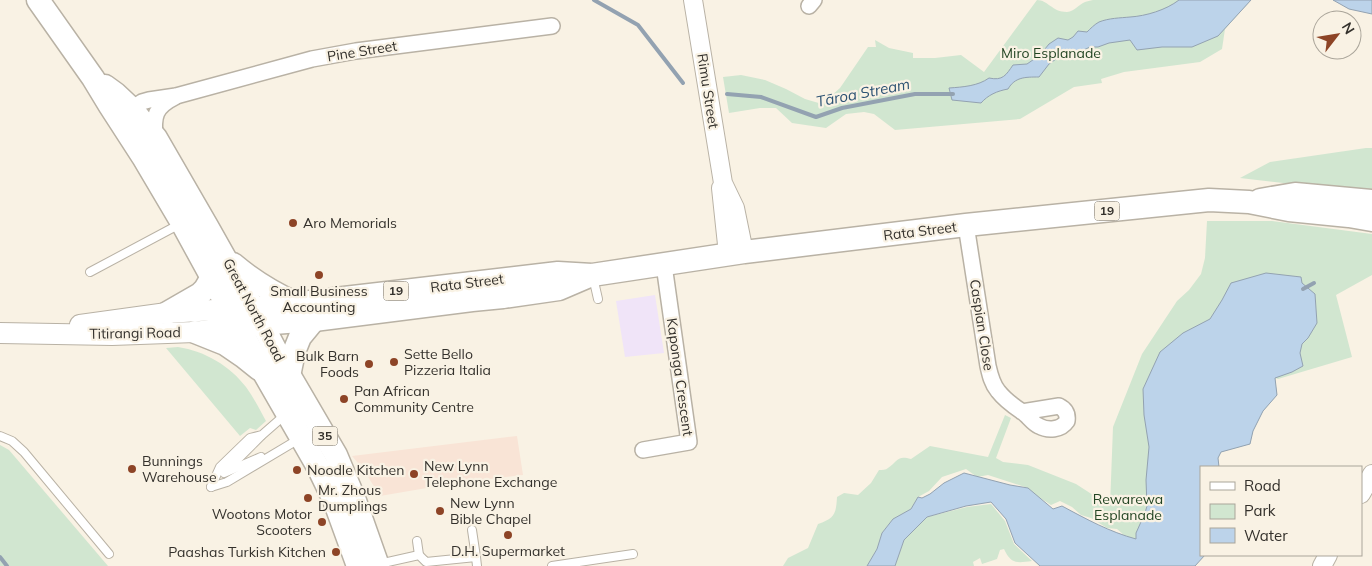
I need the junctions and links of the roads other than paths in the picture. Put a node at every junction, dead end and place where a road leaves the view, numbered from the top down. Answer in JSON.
{"nodes":[{"id":1,"x":38,"y":0,"type":"edge"},
{"id":2,"x":694,"y":0,"type":"edge"},
{"id":3,"x":552,"y":26,"type":"dead end"},
{"id":4,"x":93,"y":78,"type":"junction"},
{"id":5,"x":176,"y":96,"type":"junction"},
{"id":6,"x":132,"y":109,"type":"junction"},
{"id":7,"x":156,"y":138,"type":"junction"},
{"id":8,"x":133,"y":142,"type":"junction"},
{"id":9,"x":1372,"y":201,"type":"edge"},
{"id":10,"x":1249,"y":202,"type":"junction"},
{"id":11,"x":1372,"y":220,"type":"edge"},
{"id":12,"x":182,"y":223,"type":"junction"},
{"id":13,"x":966,"y":226,"type":"junction"},
{"id":14,"x":736,"y":253,"type":"junction"},
{"id":15,"x":226,"y":259,"type":"junction"},
{"id":16,"x":664,"y":265,"type":"junction"},
{"id":17,"x":90,"y":272,"type":"dead end"},
{"id":18,"x":592,"y":275,"type":"junction"},
{"id":19,"x":212,"y":277,"type":"junction"},
{"id":20,"x":598,"y":299,"type":"dead end"},
{"id":21,"x":295,"y":303,"type":"junction"},
{"id":22,"x":167,"y":313,"type":"junction"},
{"id":23,"x":257,"y":316,"type":"junction"},
{"id":24,"x":234,"y":318,"type":"junction"},
{"id":25,"x":314,"y":320,"type":"junction"},
{"id":26,"x":30,"y":332,"type":"junction"},
{"id":27,"x":195,"y":332,"type":"junction"},
{"id":28,"x":0,"y":333,"type":"edge"},
{"id":29,"x":264,"y":373,"type":"junction"},
{"id":30,"x":289,"y":376,"type":"junction"},
{"id":31,"x":1022,"y":412,"type":"dead end"},
{"id":32,"x":287,"y":414,"type":"junction"},
{"id":33,"x":262,"y":435,"type":"junction"},
{"id":34,"x":0,"y":436,"type":"edge"},
{"id":35,"x":293,"y":443,"type":"junction"},
{"id":36,"x":642,"y":450,"type":"dead end"},
{"id":37,"x":1372,"y":474,"type":"edge"},
{"id":38,"x":1362,"y":492,"type":"edge"},
{"id":39,"x":472,"y":530,"type":"dead end"},
{"id":40,"x":417,"y":541,"type":"dead end"},
{"id":41,"x":109,"y":554,"type":"dead end"},
{"id":42,"x":632,"y":554,"type":"dead end"},
{"id":43,"x":420,"y":555,"type":"junction"},
{"id":44,"x":476,"y":557,"type":"junction"},
{"id":45,"x":371,"y":566,"type":"edge"},
{"id":46,"x":477,"y":566,"type":"edge"},
{"id":47,"x":552,"y":566,"type":"edge"}],
"edges":[{"from":1,"to":4,"type":"main road","name":"Great North Road"},
{"from":2,"to":14,"type":"street","name":"Rimu Street"},
{"from":3,"to":5,"type":"street","name":"Pine Street"},
{"from":4,"to":6,"type":"main road","name":"Great North Road"},
{"from":4,"to":8,"type":"main road","name":"Great North Road"},
{"from":5,"to":6,"type":"street","name":"Pine Street"},
{"from":5,"to":7,"type":"street","name":"Pine Street"},
{"from":6,"to":7,"type":"main road","name":"Great North Road"},
{"from":6,"to":8,"type":"main road"},
{"from":7,"to":15,"type":"main road","name":"Great North Road"},
{"from":8,"to":12,"type":"main road","name":"Great North Road"},
{"from":9,"to":10,"type":"main road","name":"Rata Street","number":"19"},
{"from":10,"to":11,"type":"main road","name":"Rata Street","number":"19"},
{"from":10,"to":13,"type":"main road","name":"Rata Street","number":"19"},
{"from":12,"to":17,"type":"lane"},
{"from":12,"to":19,"type":"main road","name":"Great North Road"},
{"from":13,"to":14,"type":"main road","name":"Rata Street","number":"19"},
{"from":13,"to":31,"type":"street","name":"Caspian Close"},
{"from":14,"to":16,"type":"main road","name":"Rata Street","number":"19"},
{"from":15,"to":21,"type":"main road"},
{"from":15,"to":23,"type":"main road","name":"Great North Road"},
{"from":16,"to":18,"type":"main road","name":"Rata Street","number":"19"},
{"from":16,"to":36,"type":"street","name":"Kaponga Crescent"},
{"from":18,"to":20,"type":"lane"},
{"from":18,"to":21,"type":"main road","name":"Rata Street","number":"19"},
{"from":18,"to":25,"type":"main road","name":"Rata Street","number":"19"},
{"from":19,"to":22,"type":"main road"},
{"from":19,"to":24,"type":"main road","name":"Great North Road"},
{"from":21,"to":23,"type":"main road","name":"Rata Street","number":"19"},
{"from":22,"to":24,"type":"main road","name":"Titirangi Road"},
{"from":22,"to":26,"type":"main road","name":"Titirangi Road"},
{"from":23,"to":24,"type":"main road","number":"19"},
{"from":23,"to":25,"type":"main road","name":"Rata Street","number":"19"},
{"from":23,"to":30,"type":"main road","name":"Great North Road","number":"35"},
{"from":24,"to":27,"type":"main road","name":"Titirangi Road"},
{"from":24,"to":29,"type":"main road","name":"Great North Road","number":"35"},
{"from":25,"to":30,"type":"main road"},
{"from":26,"to":27,"type":"main road","name":"Titirangi Road"},
{"from":26,"to":28,"type":"main road","name":"Titirangi Road"},
{"from":27,"to":29,"type":"main road"},
{"from":29,"to":32,"type":"main road","name":"Great North Road","number":"35"},
{"from":30,"to":45,"type":"main road","name":"Great North Road","number":"35"},
{"from":32,"to":33,"type":"lane"},
{"from":32,"to":35,"type":"main road","name":"Great North Road","number":"35"},
{"from":33,"to":35,"type":"lane"},
{"from":33,"to":35,"type":"lane"},
{"from":34,"to":41,"type":"lane"},
{"from":35,"to":45,"type":"main road","name":"Great North Road","number":"35"},
{"from":37,"to":38,"type":"street"},
{"from":39,"to":44,"type":"lane"},
{"from":40,"to":43,"type":"lane"},
{"from":42,"to":47,"type":"lane"},
{"from":43,"to":44,"type":"lane"},
{"from":43,"to":45,"type":"lane"},
{"from":44,"to":46,"type":"lane"}]}
